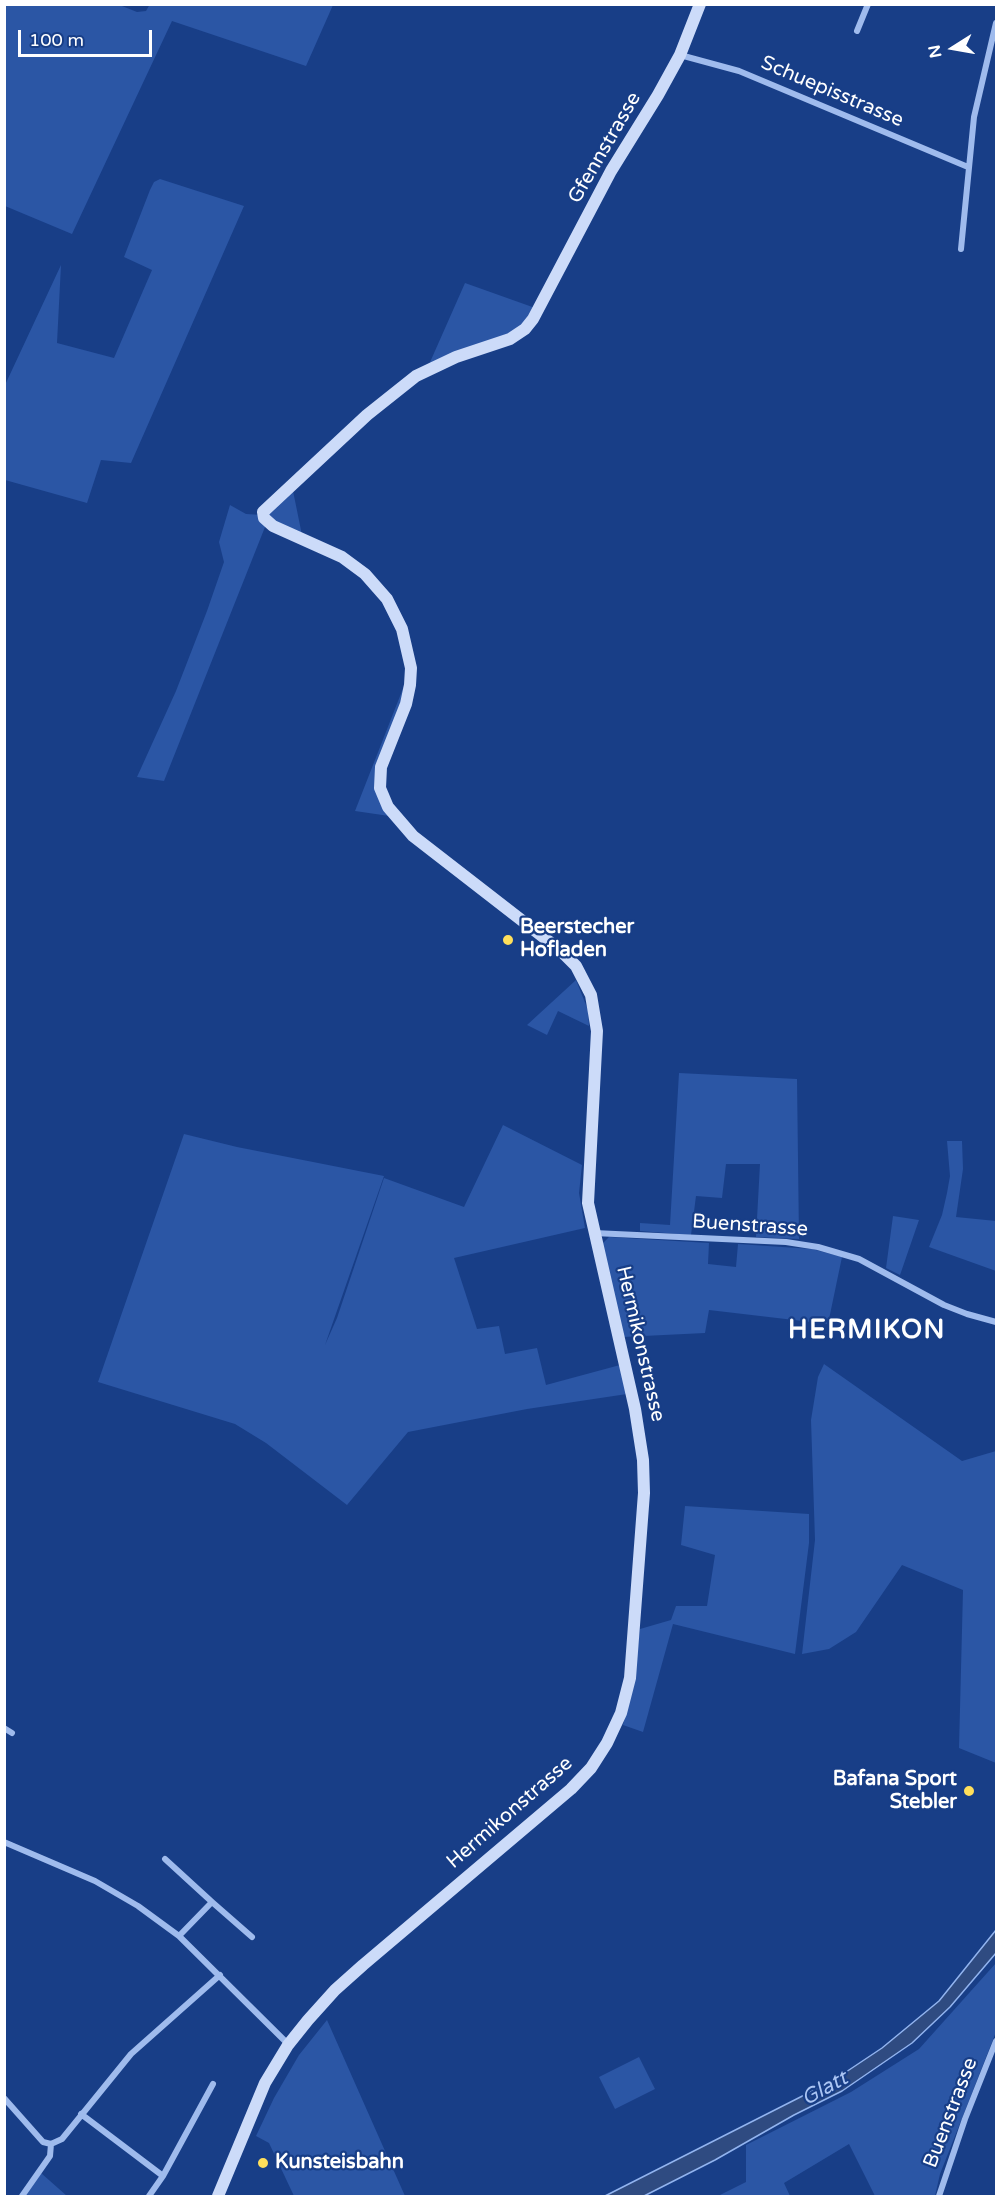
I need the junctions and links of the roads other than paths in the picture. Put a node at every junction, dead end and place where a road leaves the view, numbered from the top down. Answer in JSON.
{"nodes":[{"id":1,"x":700,"y":4,"type":"edge"},
{"id":2,"x":868,"y":4,"type":"edge"},
{"id":3,"x":996,"y":23,"type":"edge"},
{"id":4,"x":857,"y":31,"type":"dead end"},
{"id":5,"x":680,"y":55,"type":"junction"},
{"id":6,"x":968,"y":167,"type":"junction"},
{"id":7,"x":961,"y":249,"type":"dead end"},
{"id":8,"x":263,"y":515,"type":"joint"},
{"id":9,"x":594,"y":1233,"type":"junction"},
{"id":10,"x":996,"y":1322,"type":"edge"},
{"id":11,"x":4,"y":1728,"type":"edge"},
{"id":12,"x":12,"y":1733,"type":"dead end"},
{"id":13,"x":4,"y":1842,"type":"edge"},
{"id":14,"x":165,"y":1858,"type":"dead end"},
{"id":15,"x":212,"y":1902,"type":"junction"},
{"id":16,"x":179,"y":1936,"type":"junction"},
{"id":17,"x":252,"y":1937,"type":"dead end"},
{"id":18,"x":220,"y":1976,"type":"junction"},
{"id":19,"x":996,"y":2041,"type":"edge"},
{"id":20,"x":288,"y":2045,"type":"junction"},
{"id":21,"x":213,"y":2084,"type":"dead end"},
{"id":22,"x":4,"y":2098,"type":"edge"},
{"id":23,"x":81,"y":2114,"type":"junction"},
{"id":24,"x":51,"y":2144,"type":"junction"},
{"id":25,"x":164,"y":2176,"type":"junction"},
{"id":26,"x":22,"y":2196,"type":"edge"},
{"id":27,"x":149,"y":2196,"type":"edge"},
{"id":28,"x":218,"y":2196,"type":"edge"},
{"id":29,"x":939,"y":2196,"type":"edge"}],
"edges":[{"from":1,"to":5,"type":"street","name":"Gfennstrasse"},
{"from":2,"to":4,"type":"street"},
{"from":3,"to":6,"type":"street"},
{"from":5,"to":6,"type":"street","name":"Schuepisstrasse"},
{"from":5,"to":8,"type":"street","name":"Gfennstrasse"},
{"from":6,"to":7,"type":"street"},
{"from":8,"to":9,"type":"street","name":"Hermikonstrasse"},
{"from":9,"to":10,"type":"street","name":"Buenstrasse"},
{"from":9,"to":20,"type":"street","name":"Hermikonstrasse"},
{"from":11,"to":12,"type":"street"},
{"from":13,"to":16,"type":"street"},
{"from":14,"to":15,"type":"street"},
{"from":15,"to":16,"type":"street"},
{"from":15,"to":17,"type":"street"},
{"from":16,"to":18,"type":"street"},
{"from":18,"to":20,"type":"street"},
{"from":18,"to":23,"type":"street"},
{"from":19,"to":29,"type":"street","name":"Buenstrasse"},
{"from":20,"to":28,"type":"street","name":"Hermikonstrasse"},
{"from":21,"to":25,"type":"street"},
{"from":22,"to":24,"type":"street"},
{"from":23,"to":24,"type":"street"},
{"from":23,"to":25,"type":"street"},
{"from":24,"to":26,"type":"street"},
{"from":25,"to":27,"type":"street"}]}
